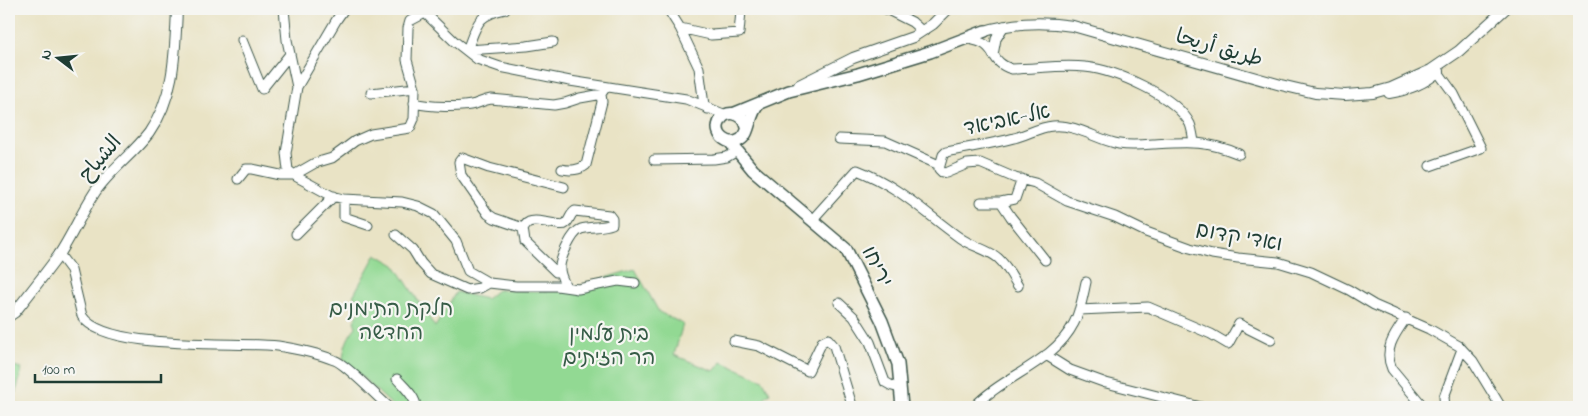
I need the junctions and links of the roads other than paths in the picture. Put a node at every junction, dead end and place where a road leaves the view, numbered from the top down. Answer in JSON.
{"nodes":[{"id":1,"x":177,"y":9,"type":"edge"},
{"id":2,"x":284,"y":9,"type":"edge"},
{"id":3,"x":344,"y":9,"type":"edge"},
{"id":4,"x":505,"y":9,"type":"edge"},
{"id":5,"x":668,"y":9,"type":"edge"},
{"id":6,"x":886,"y":9,"type":"edge"},
{"id":7,"x":948,"y":9,"type":"edge"},
{"id":8,"x":1505,"y":9,"type":"edge"},
{"id":9,"x":423,"y":11,"type":"edge"},
{"id":10,"x":741,"y":11,"type":"dead end"},
{"id":11,"x":1004,"y":26,"type":"junction"},
{"id":12,"x":680,"y":28,"type":"junction"},
{"id":13,"x":922,"y":31,"type":"junction"},
{"id":14,"x":985,"y":31,"type":"joint"},
{"id":15,"x":966,"y":38,"type":"junction"},
{"id":16,"x":242,"y":40,"type":"dead end"},
{"id":17,"x":553,"y":42,"type":"dead end"},
{"id":18,"x":467,"y":50,"type":"junction"},
{"id":19,"x":1459,"y":52,"type":"junction"},
{"id":20,"x":290,"y":54,"type":"junction"},
{"id":21,"x":994,"y":55,"type":"junction"},
{"id":22,"x":1438,"y":72,"type":"junction"},
{"id":23,"x":297,"y":87,"type":"junction"},
{"id":24,"x":415,"y":88,"type":"junction"},
{"id":25,"x":603,"y":90,"type":"junction"},
{"id":26,"x":789,"y":91,"type":"junction"},
{"id":27,"x":370,"y":93,"type":"dead end"},
{"id":28,"x":1373,"y":93,"type":"junction"},
{"id":29,"x":765,"y":100,"type":"junction"},
{"id":30,"x":414,"y":103,"type":"junction"},
{"id":31,"x":704,"y":106,"type":"junction"},
{"id":32,"x":731,"y":114,"type":"junction"},
{"id":33,"x":718,"y":126,"type":"junction"},
{"id":34,"x":746,"y":131,"type":"junction"},
{"id":35,"x":839,"y":139,"type":"dead end"},
{"id":36,"x":1194,"y":142,"type":"junction"},
{"id":37,"x":734,"y":146,"type":"junction"},
{"id":38,"x":1239,"y":154,"type":"dead end"},
{"id":39,"x":654,"y":160,"type":"dead end"},
{"id":40,"x":1430,"y":166,"type":"dead end"},
{"id":41,"x":939,"y":167,"type":"junction"},
{"id":42,"x":562,"y":169,"type":"dead end"},
{"id":43,"x":294,"y":175,"type":"junction"},
{"id":44,"x":762,"y":178,"type":"junction"},
{"id":45,"x":238,"y":179,"type":"dead end"},
{"id":46,"x":1022,"y":179,"type":"junction"},
{"id":47,"x":564,"y":187,"type":"dead end"},
{"id":48,"x":334,"y":196,"type":"junction"},
{"id":49,"x":344,"y":199,"type":"junction"},
{"id":50,"x":981,"y":202,"type":"dead end"},
{"id":51,"x":1001,"y":202,"type":"junction"},
{"id":52,"x":812,"y":220,"type":"junction"},
{"id":53,"x":368,"y":225,"type":"dead end"},
{"id":54,"x":523,"y":228,"type":"junction"},
{"id":55,"x":296,"y":234,"type":"dead end"},
{"id":56,"x":396,"y":236,"type":"dead end"},
{"id":57,"x":59,"y":254,"type":"junction"},
{"id":58,"x":1045,"y":260,"type":"dead end"},
{"id":59,"x":560,"y":272,"type":"junction"},
{"id":60,"x":1086,"y":282,"type":"dead end"},
{"id":61,"x":489,"y":283,"type":"junction"},
{"id":62,"x":634,"y":283,"type":"dead end"},
{"id":63,"x":1018,"y":286,"type":"dead end"},
{"id":64,"x":566,"y":287,"type":"junction"},
{"id":65,"x":839,"y":303,"type":"dead end"},
{"id":66,"x":1079,"y":310,"type":"junction"},
{"id":67,"x":9,"y":316,"type":"edge"},
{"id":68,"x":1406,"y":318,"type":"junction"},
{"id":69,"x":1271,"y":340,"type":"dead end"},
{"id":70,"x":734,"y":341,"type":"dead end"},
{"id":71,"x":1462,"y":349,"type":"junction"},
{"id":72,"x":1046,"y":355,"type":"junction"},
{"id":73,"x":398,"y":379,"type":"dead end"},
{"id":74,"x":900,"y":388,"type":"junction"},
{"id":75,"x":1422,"y":405,"type":"dead end"},
{"id":76,"x":389,"y":407,"type":"edge"},
{"id":77,"x":416,"y":407,"type":"edge"},
{"id":78,"x":851,"y":407,"type":"edge"},
{"id":79,"x":902,"y":407,"type":"edge"},
{"id":80,"x":974,"y":407,"type":"edge"},
{"id":81,"x":1201,"y":407,"type":"edge"},
{"id":82,"x":1445,"y":407,"type":"edge"},
{"id":83,"x":1501,"y":407,"type":"edge"}],
"edges":[{"from":1,"to":57,"type":"street","name":"الشياح"},
{"from":2,"to":20,"type":"street"},
{"from":3,"to":23,"type":"street"},
{"from":4,"to":18,"type":"street"},
{"from":5,"to":12,"type":"street"},
{"from":6,"to":13,"type":"street"},
{"from":7,"to":13,"type":"street"},
{"from":8,"to":19,"type":"street","name":"طريق أريحا"},
{"from":9,"to":18,"type":"street"},
{"from":9,"to":24,"type":"street"},
{"from":10,"to":12,"type":"street"},
{"from":11,"to":14,"type":"street","name":"طريق أريحا"},
{"from":11,"to":21,"type":"street"},
{"from":11,"to":28,"type":"street","name":"طريق أريحا"},
{"from":12,"to":31,"type":"street"},
{"from":13,"to":26,"type":"street"},
{"from":14,"to":15,"type":"main road","name":"طريق أريحا"},
{"from":15,"to":21,"type":"street"},
{"from":15,"to":26,"type":"main road","name":"طريق أريحا"},
{"from":16,"to":20,"type":"street"},
{"from":17,"to":18,"type":"street"},
{"from":18,"to":25,"type":"street"},
{"from":19,"to":22,"type":"street"},
{"from":19,"to":28,"type":"street","name":"طريق أريحا"},
{"from":20,"to":23,"type":"street"},
{"from":21,"to":36,"type":"street"},
{"from":22,"to":28,"type":"street"},
{"from":22,"to":40,"type":"street"},
{"from":23,"to":43,"type":"street"},
{"from":24,"to":27,"type":"street"},
{"from":24,"to":30,"type":"street"},
{"from":25,"to":30,"type":"street"},
{"from":25,"to":31,"type":"street"},
{"from":25,"to":42,"type":"street"},
{"from":26,"to":29,"type":"main road"},
{"from":29,"to":32,"type":"main road"},
{"from":29,"to":34,"type":"main road"},
{"from":30,"to":43,"type":"street"},
{"from":31,"to":32,"type":"street"},
{"from":31,"to":33,"type":"street"},
{"from":32,"to":33,"type":"main road"},
{"from":32,"to":34,"type":"main road"},
{"from":33,"to":37,"type":"main road"},
{"from":34,"to":37,"type":"main road"},
{"from":34,"to":44,"type":"main road","name":"יריחו"},
{"from":35,"to":41,"type":"street"},
{"from":36,"to":38,"type":"street","name":"אל-אביאד"},
{"from":36,"to":41,"type":"street","name":"אל-אביאד"},
{"from":37,"to":39,"type":"street"},
{"from":37,"to":44,"type":"main road","name":"יריחו"},
{"from":41,"to":46,"type":"street","name":"ואדי קדום"},
{"from":43,"to":45,"type":"street"},
{"from":43,"to":48,"type":"street"},
{"from":44,"to":52,"type":"main road","name":"יריחו"},
{"from":46,"to":51,"type":"street"},
{"from":46,"to":68,"type":"street","name":"ואדי קדום"},
{"from":47,"to":54,"type":"street"},
{"from":48,"to":49,"type":"street"},
{"from":48,"to":55,"type":"street"},
{"from":49,"to":53,"type":"street"},
{"from":49,"to":61,"type":"street"},
{"from":50,"to":51,"type":"street"},
{"from":51,"to":58,"type":"street"},
{"from":52,"to":63,"type":"street"},
{"from":52,"to":74,"type":"main road","name":"יריחו"},
{"from":54,"to":59,"type":"street"},
{"from":54,"to":59,"type":"street"},
{"from":56,"to":61,"type":"street"},
{"from":57,"to":67,"type":"street","name":"الشياح"},
{"from":57,"to":76,"type":"street"},
{"from":59,"to":64,"type":"street"},
{"from":60,"to":66,"type":"street"},
{"from":61,"to":64,"type":"street"},
{"from":62,"to":64,"type":"street"},
{"from":65,"to":74,"type":"street"},
{"from":66,"to":69,"type":"street"},
{"from":66,"to":72,"type":"street"},
{"from":68,"to":71,"type":"street","name":"ואדי קדום"},
{"from":68,"to":75,"type":"street"},
{"from":70,"to":78,"type":"street"},
{"from":71,"to":82,"type":"street"},
{"from":71,"to":83,"type":"street","name":"ואדי קדום"},
{"from":72,"to":80,"type":"street"},
{"from":72,"to":81,"type":"street"},
{"from":73,"to":77,"type":"street"},
{"from":74,"to":79,"type":"main road","name":"יריחו"}]}
